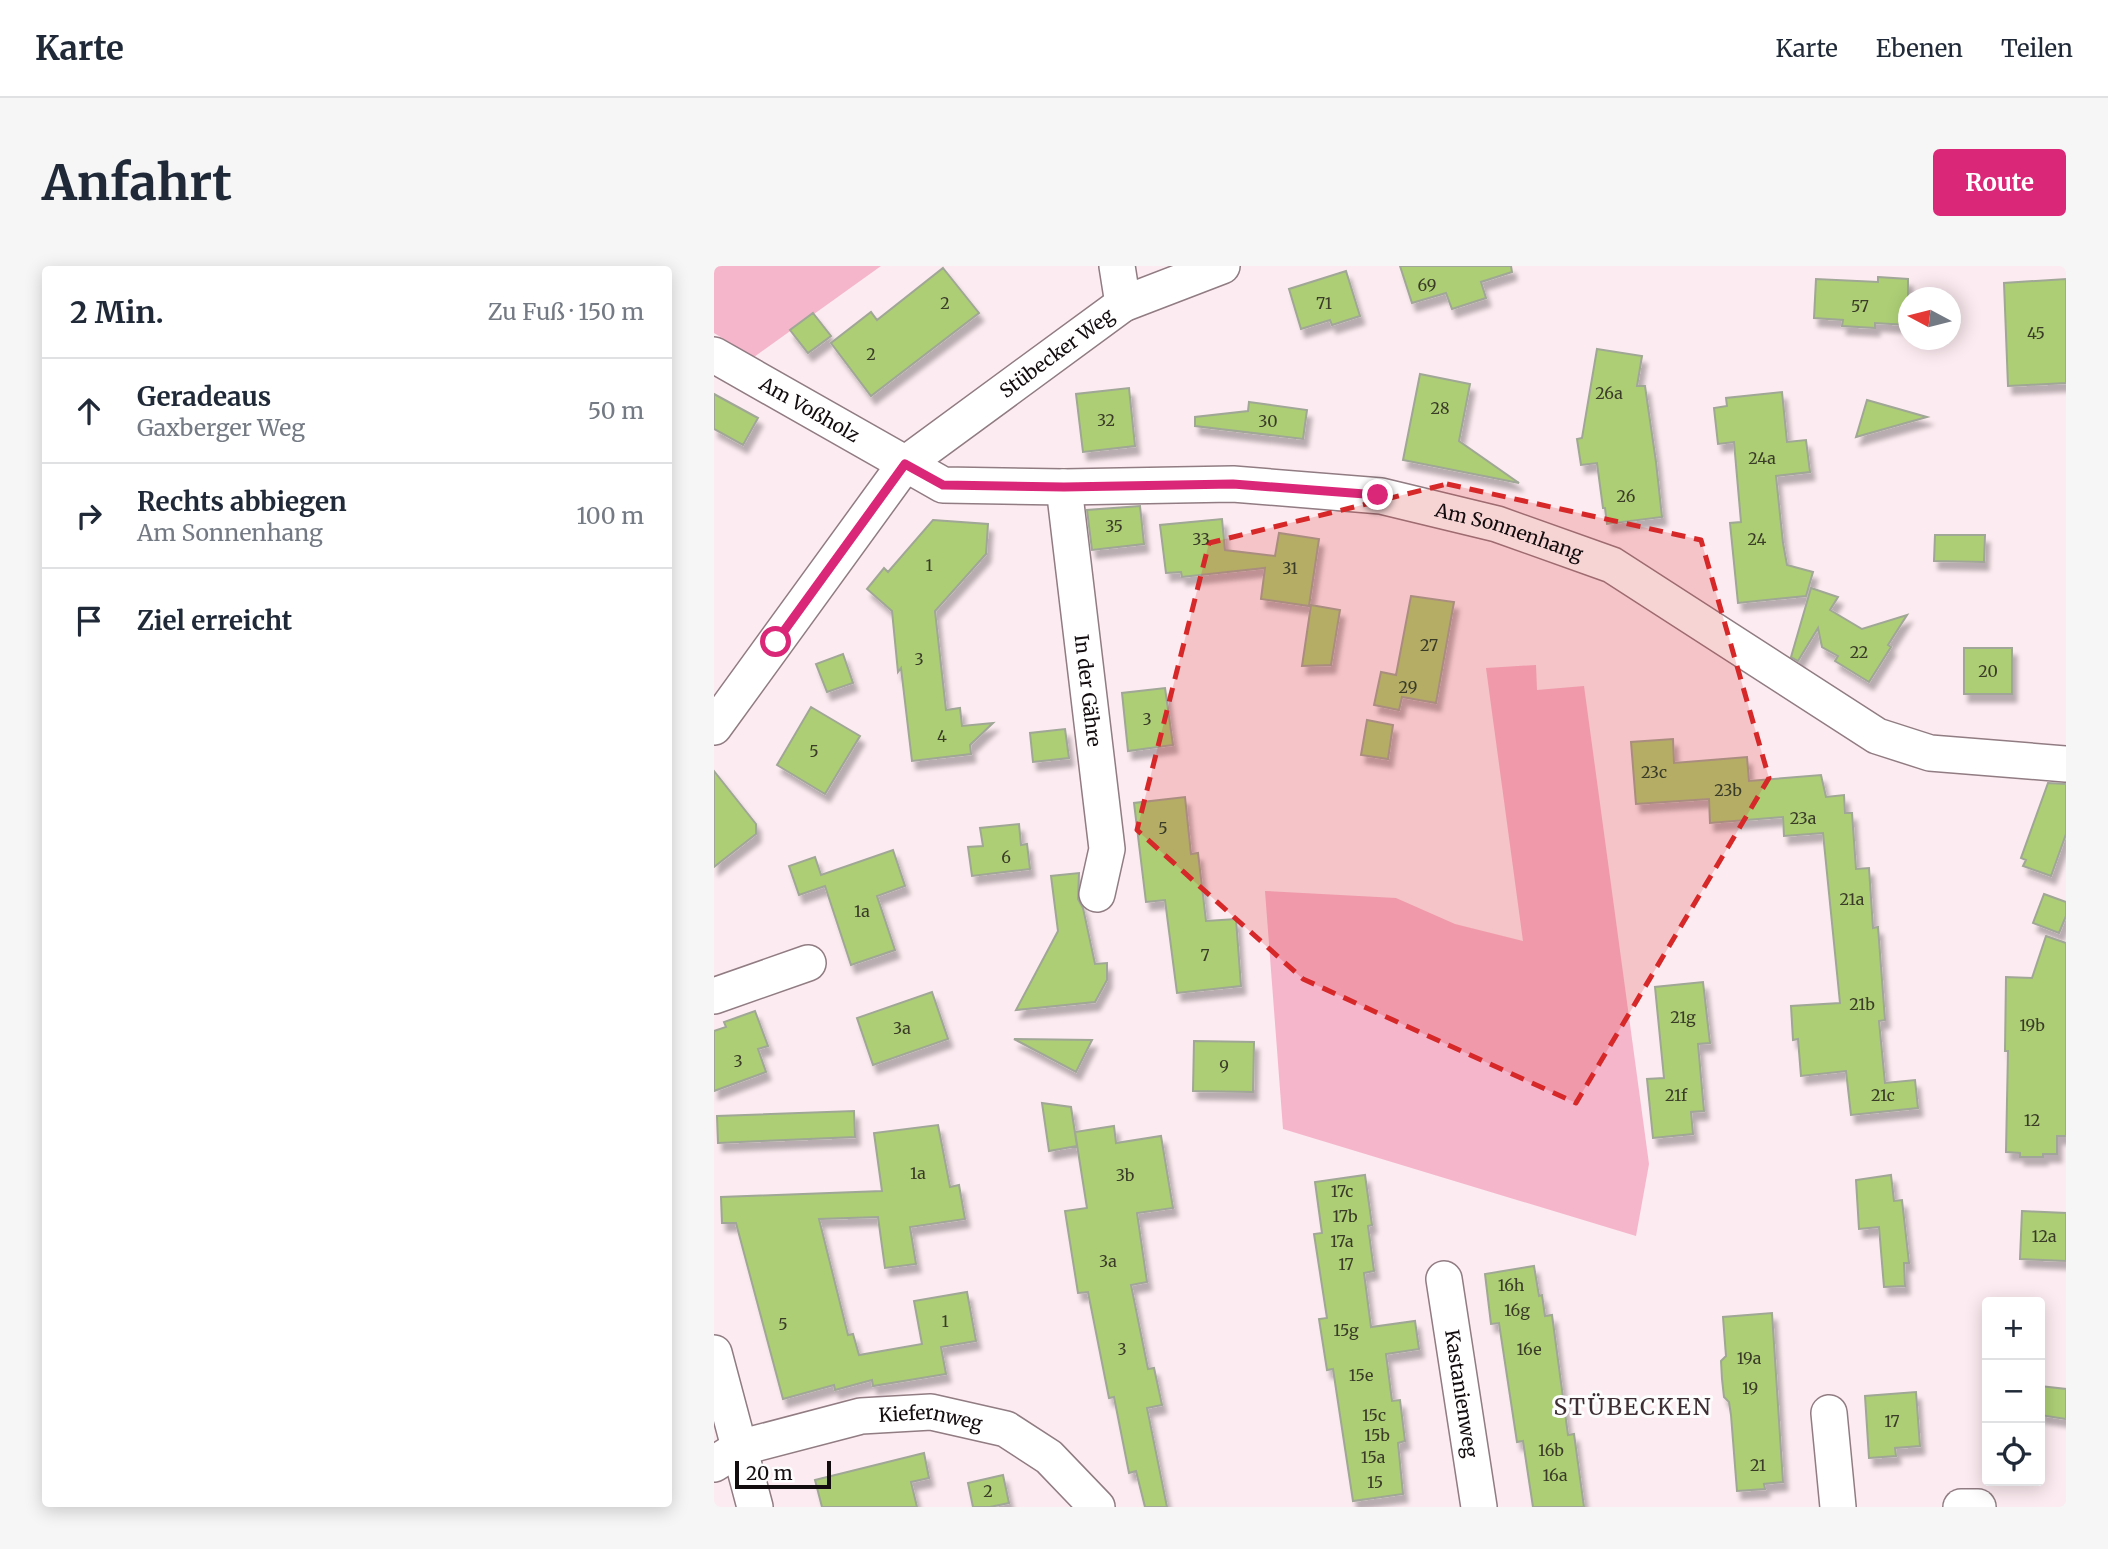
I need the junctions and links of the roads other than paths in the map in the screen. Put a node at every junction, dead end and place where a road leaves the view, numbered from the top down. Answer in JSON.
{"nodes":[{"id":1,"x":1117,"y":266,"type":"edge"},
{"id":2,"x":1222,"y":266,"type":"edge"},
{"id":3,"x":1123,"y":304,"type":"junction"},
{"id":4,"x":714,"y":355,"type":"edge"},
{"id":5,"x":905,"y":464,"type":"junction"},
{"id":6,"x":1064,"y":487,"type":"junction"},
{"id":7,"x":727,"y":689,"type":"edge"},
{"id":8,"x":714,"y":727,"type":"edge"},
{"id":9,"x":2066,"y":764,"type":"edge"},
{"id":10,"x":1097,"y":894,"type":"dead end"},
{"id":11,"x":808,"y":963,"type":"dead end"},
{"id":12,"x":714,"y":996,"type":"edge"},
{"id":13,"x":1444,"y":1279,"type":"dead end"},
{"id":14,"x":714,"y":1353,"type":"edge"},
{"id":15,"x":1829,"y":1413,"type":"dead end"},
{"id":16,"x":726,"y":1456,"type":"edge"},
{"id":17,"x":755,"y":1507,"type":"edge"},
{"id":18,"x":1097,"y":1507,"type":"edge"},
{"id":19,"x":1479,"y":1507,"type":"edge"},
{"id":20,"x":1838,"y":1507,"type":"edge"},
{"id":21,"x":1961,"y":1507,"type":"edge"},
{"id":22,"x":1978,"y":1507,"type":"edge"}],
"edges":[{"from":1,"to":3,"type":"street"},
{"from":2,"to":3,"type":"street","name":"Stübecker Weg"},
{"from":3,"to":5,"type":"street","name":"Stübecker Weg"},
{"from":4,"to":5,"type":"street","name":"Am Voßholz"},
{"from":5,"to":6,"type":"street","name":"Am Sonnenhang"},
{"from":5,"to":7,"type":"street","name":"Stübecker Weg"},
{"from":6,"to":9,"type":"street","name":"Am Sonnenhang"},
{"from":6,"to":10,"type":"street","name":"In der Gähre"},
{"from":7,"to":8,"type":"street","name":"Stübecker Weg"},
{"from":11,"to":12,"type":"street"},
{"from":13,"to":19,"type":"street","name":"Kastanienweg"},
{"from":14,"to":16,"type":"street"},
{"from":15,"to":20,"type":"street"},
{"from":16,"to":17,"type":"street"},
{"from":16,"to":18,"type":"street","name":"Kiefernweg"},
{"from":21,"to":22,"type":"street"}]}
